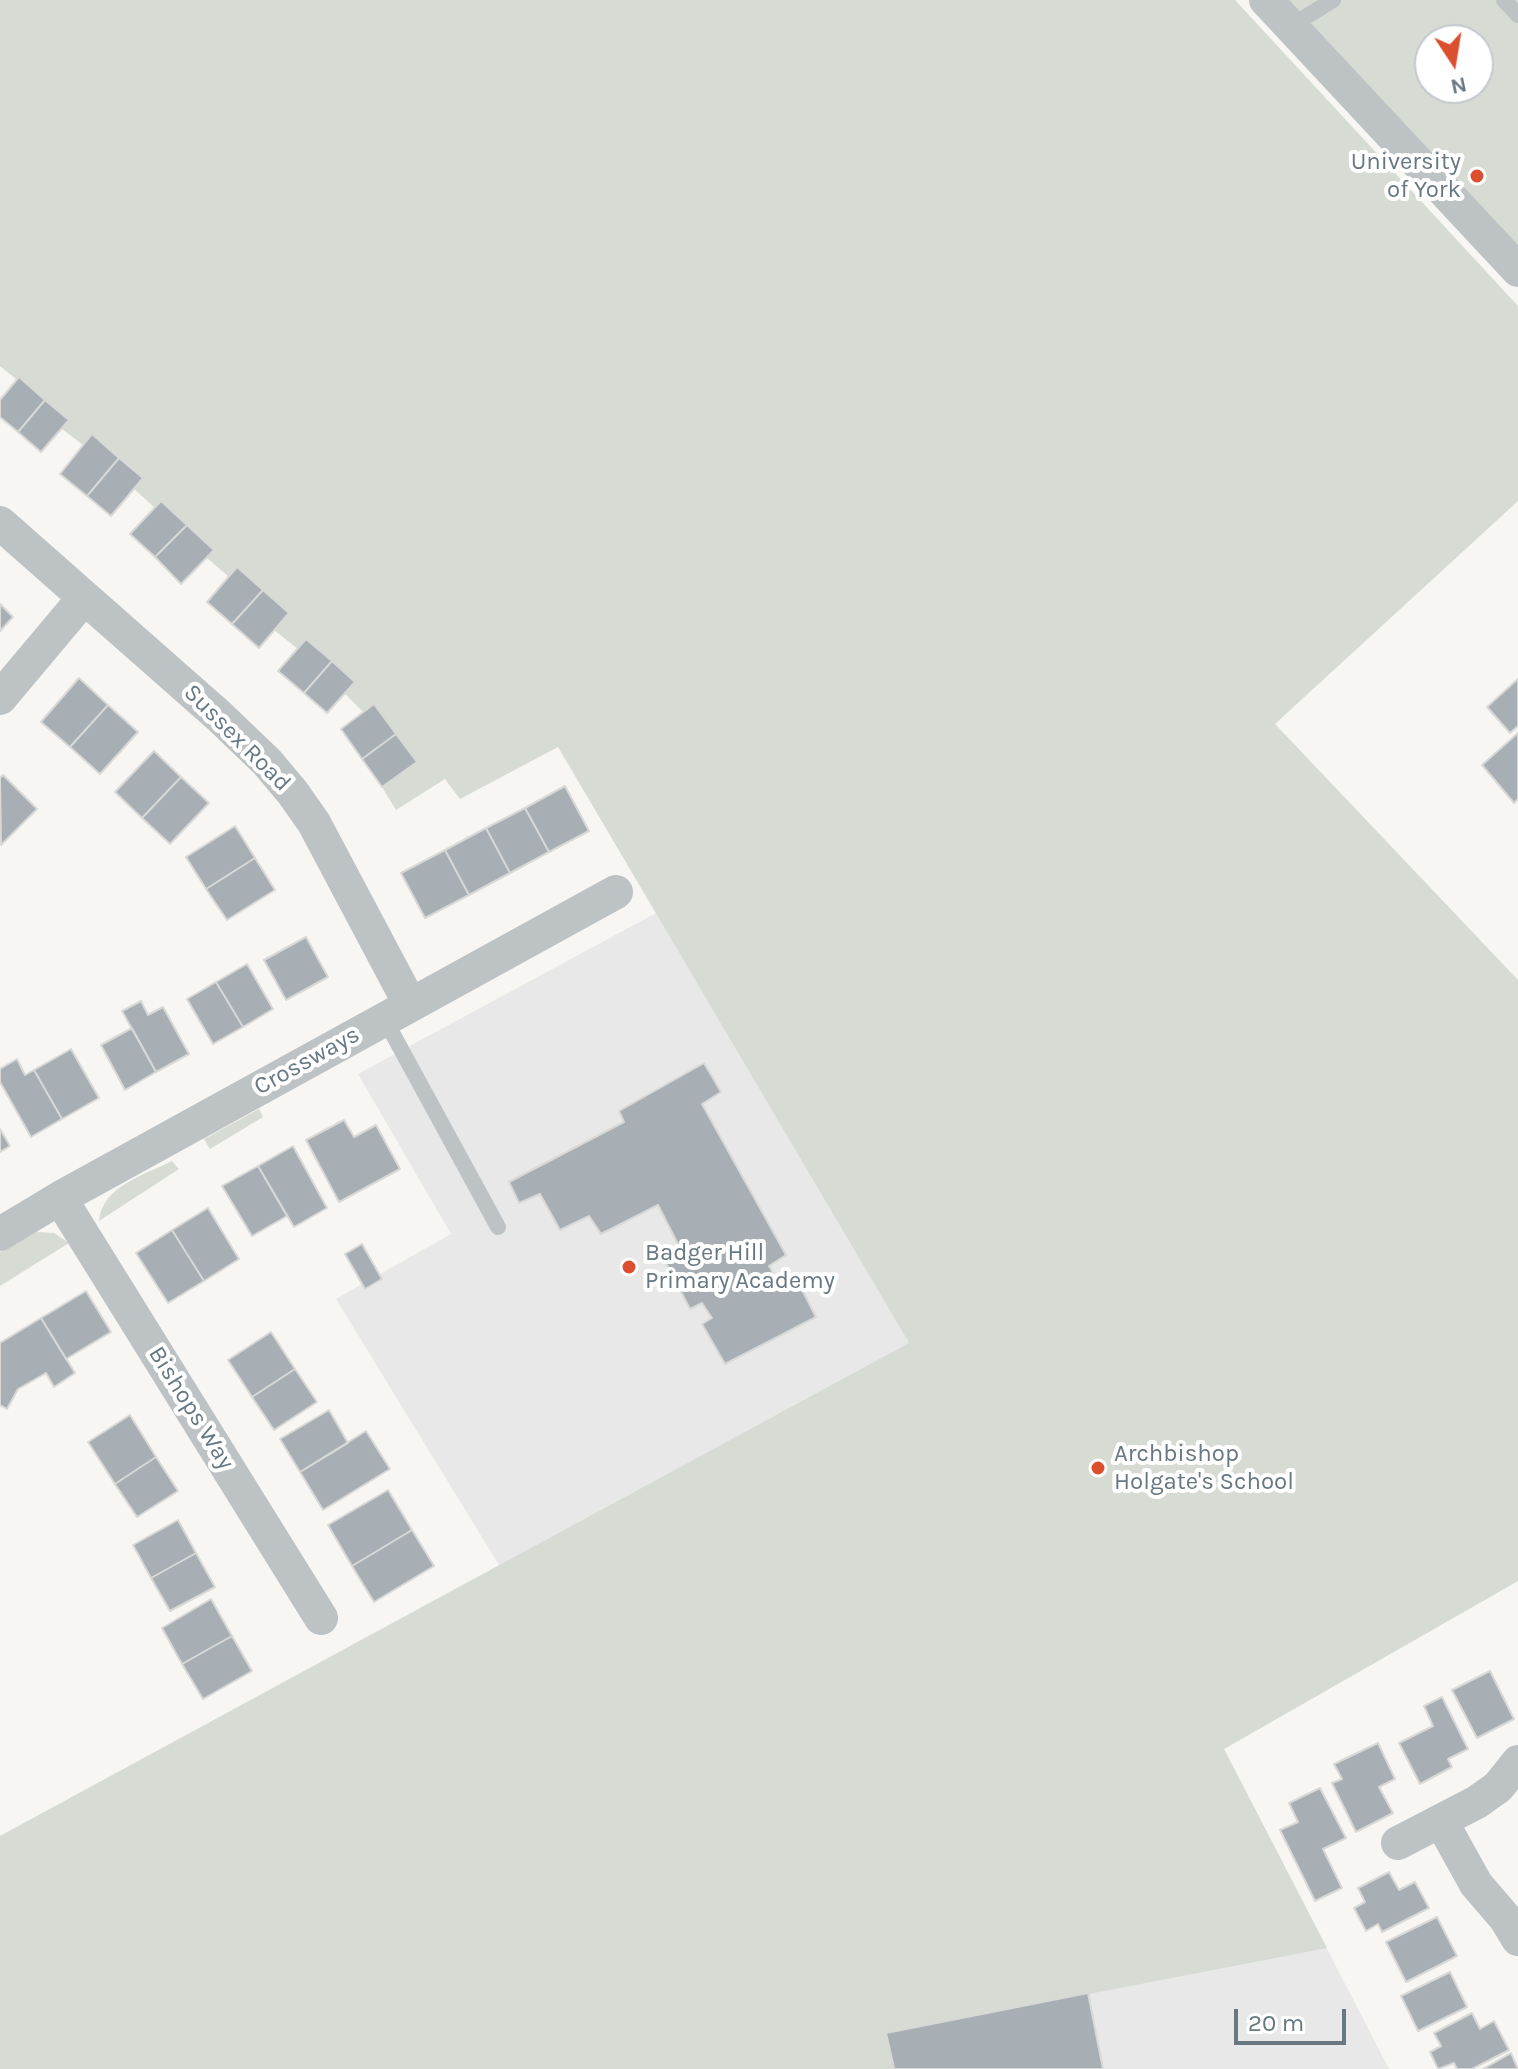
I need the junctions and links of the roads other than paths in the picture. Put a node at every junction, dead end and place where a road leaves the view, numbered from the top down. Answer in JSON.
{"nodes":[{"id":1,"x":1266,"y":0,"type":"edge"},
{"id":2,"x":1333,"y":0,"type":"edge"},
{"id":3,"x":1504,"y":0,"type":"edge"},
{"id":4,"x":1518,"y":15,"type":"edge"},
{"id":5,"x":1296,"y":32,"type":"junction"},
{"id":6,"x":1518,"y":270,"type":"edge"},
{"id":7,"x":0,"y":523,"type":"edge"},
{"id":8,"x":84,"y":598,"type":"junction"},
{"id":9,"x":0,"y":698,"type":"edge"},
{"id":10,"x":616,"y":892,"type":"dead end"},
{"id":11,"x":397,"y":1011,"type":"junction"},
{"id":12,"x":60,"y":1198,"type":"junction"},
{"id":13,"x":498,"y":1227,"type":"dead end"},
{"id":14,"x":0,"y":1234,"type":"edge"},
{"id":15,"x":321,"y":1618,"type":"dead end"},
{"id":16,"x":1518,"y":1762,"type":"edge"},
{"id":17,"x":1441,"y":1821,"type":"junction"},
{"id":18,"x":1398,"y":1843,"type":"dead end"},
{"id":19,"x":1518,"y":1939,"type":"edge"}],
"edges":[{"from":1,"to":5,"type":"street"},
{"from":2,"to":5,"type":"lane"},
{"from":3,"to":4,"type":"lane"},
{"from":5,"to":6,"type":"street"},
{"from":7,"to":8,"type":"street","name":"Sussex Road"},
{"from":8,"to":9,"type":"street"},
{"from":8,"to":11,"type":"street","name":"Sussex Road"},
{"from":10,"to":11,"type":"street","name":"Crossways"},
{"from":11,"to":12,"type":"street","name":"Crossways"},
{"from":11,"to":13,"type":"lane"},
{"from":12,"to":14,"type":"street","name":"Crossways"},
{"from":12,"to":15,"type":"street","name":"Bishops Way"},
{"from":16,"to":17,"type":"street"},
{"from":17,"to":18,"type":"street"},
{"from":17,"to":19,"type":"street"}]}
